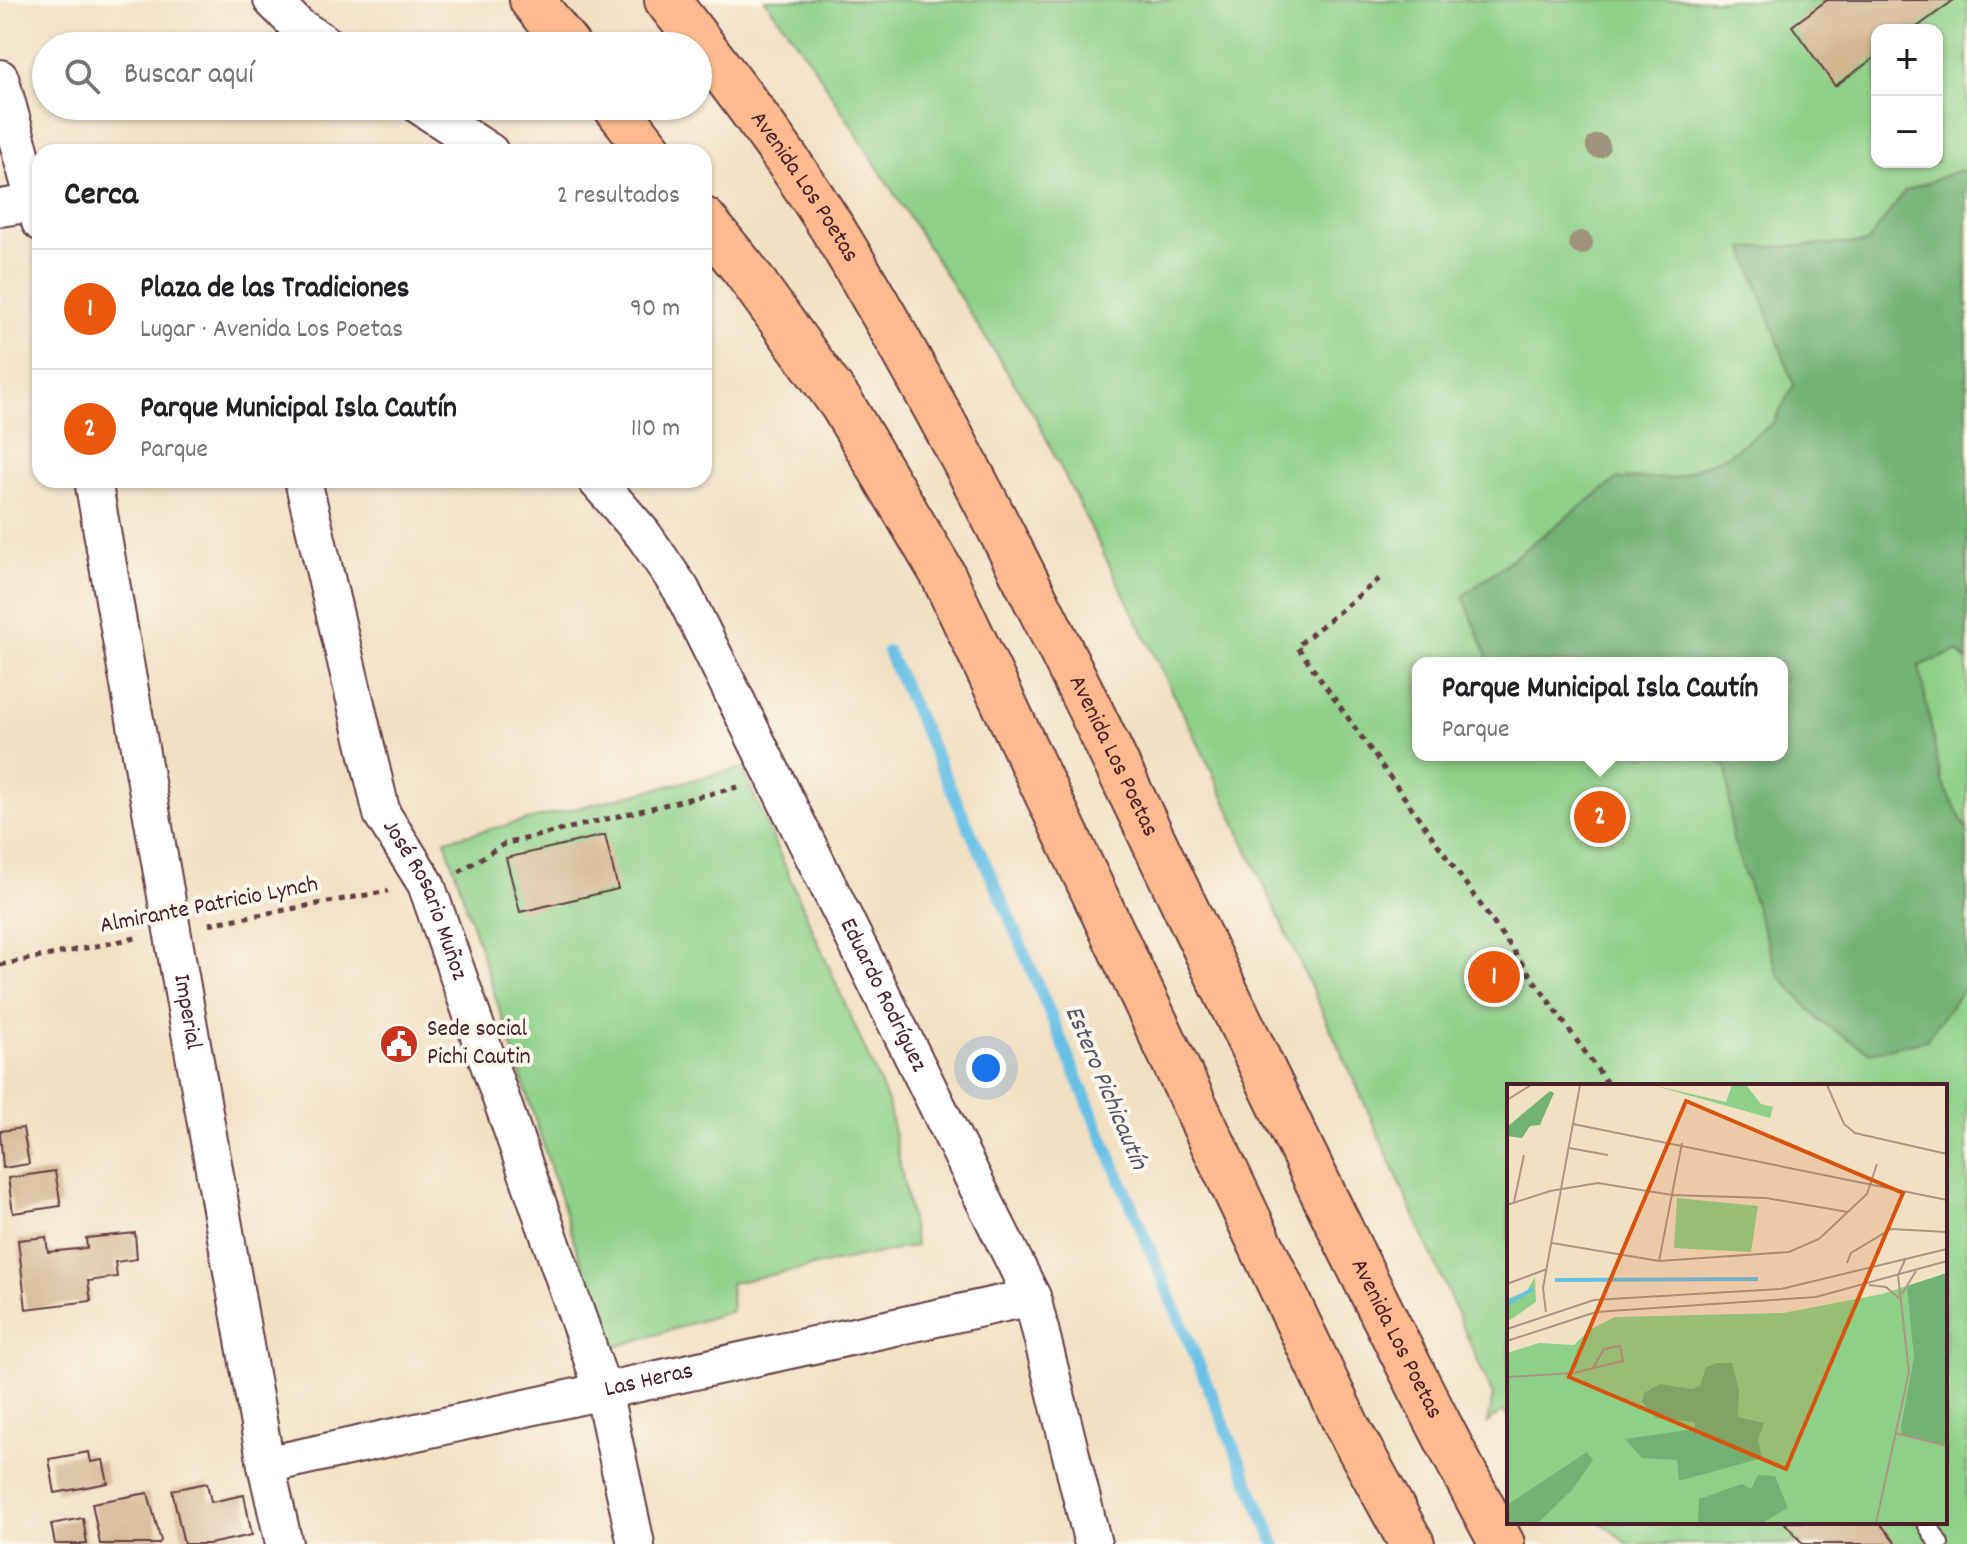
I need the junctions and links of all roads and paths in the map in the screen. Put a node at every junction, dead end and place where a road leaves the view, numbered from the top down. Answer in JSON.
{"nodes":[{"id":1,"x":272,"y":0,"type":"edge"},
{"id":2,"x":532,"y":0,"type":"edge"},
{"id":3,"x":667,"y":0,"type":"edge"},
{"id":4,"x":307,"y":32,"type":"edge"},
{"id":5,"x":557,"y":32,"type":"edge"},
{"id":6,"x":691,"y":32,"type":"edge"},
{"id":7,"x":712,"y":60,"type":"edge"},
{"id":8,"x":0,"y":78,"type":"edge"},
{"id":9,"x":441,"y":120,"type":"edge"},
{"id":10,"x":626,"y":120,"type":"edge"},
{"id":11,"x":478,"y":144,"type":"edge"},
{"id":12,"x":645,"y":144,"type":"edge"},
{"id":13,"x":32,"y":185,"type":"edge"},
{"id":14,"x":0,"y":208,"type":"edge"},
{"id":15,"x":32,"y":209,"type":"edge"},
{"id":16,"x":712,"y":230,"type":"edge"},
{"id":17,"x":94,"y":488,"type":"edge"},
{"id":18,"x":305,"y":488,"type":"edge"},
{"id":19,"x":603,"y":488,"type":"edge"},
{"id":20,"x":1379,"y":579,"type":"dead end"},
{"id":21,"x":774,"y":778,"type":"junction"},
{"id":22,"x":426,"y":884,"type":"junction"},
{"id":23,"x":170,"y":931,"type":"junction"},
{"id":24,"x":0,"y":965,"type":"edge"},
{"id":25,"x":1608,"y":1084,"type":"edge"},
{"id":26,"x":1032,"y":1297,"type":"junction"},
{"id":27,"x":603,"y":1390,"type":"junction"},
{"id":28,"x":266,"y":1465,"type":"junction"},
{"id":29,"x":1927,"y":1524,"type":"edge"},
{"id":30,"x":284,"y":1544,"type":"edge"},
{"id":31,"x":636,"y":1544,"type":"edge"},
{"id":32,"x":1093,"y":1544,"type":"edge"},
{"id":33,"x":1412,"y":1544,"type":"edge"},
{"id":34,"x":1502,"y":1544,"type":"edge"},
{"id":35,"x":1939,"y":1544,"type":"edge"}],
"edges":[{"from":1,"to":4,"type":"street"},
{"from":2,"to":5,"type":"main road"},
{"from":3,"to":6,"type":"main road","name":"Avenida Los Poetas"},
{"from":7,"to":34,"type":"main road","name":"Avenida Los Poetas"},
{"from":8,"to":13,"type":"street"},
{"from":9,"to":11,"type":"street"},
{"from":10,"to":12,"type":"main road"},
{"from":14,"to":15,"type":"street"},
{"from":16,"to":33,"type":"main road"},
{"from":17,"to":23,"type":"street","name":"Imperial"},
{"from":18,"to":22,"type":"street","name":"José Rosario Muñoz"},
{"from":19,"to":21,"type":"street","name":"Eduardo Rodríguez"},
{"from":20,"to":25,"type":"path"},
{"from":21,"to":22,"type":"path","name":"Almirante Patricio Lynch"},
{"from":21,"to":26,"type":"street","name":"Eduardo Rodríguez"},
{"from":22,"to":23,"type":"path","name":"Almirante Patricio Lynch"},
{"from":22,"to":27,"type":"street","name":"José Rosario Muñoz"},
{"from":23,"to":24,"type":"path","name":"Almirante Patricio Lynch"},
{"from":23,"to":28,"type":"street","name":"Imperial"},
{"from":26,"to":27,"type":"street","name":"Las Heras"},
{"from":26,"to":32,"type":"street","name":"Eduardo Rodríguez"},
{"from":27,"to":28,"type":"street","name":"Las Heras"},
{"from":27,"to":31,"type":"street","name":"José Rosario Muñoz"},
{"from":28,"to":30,"type":"street","name":"Imperial"},
{"from":29,"to":35,"type":"lane"}]}
